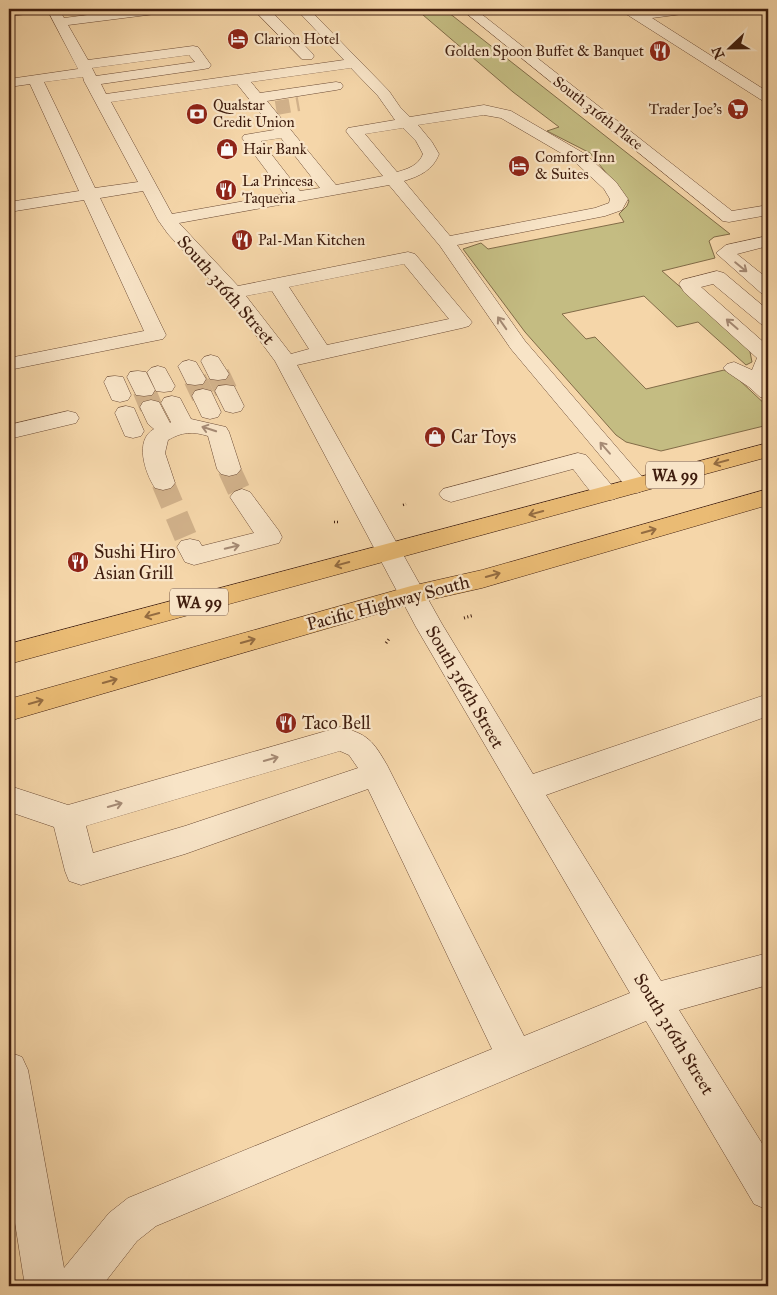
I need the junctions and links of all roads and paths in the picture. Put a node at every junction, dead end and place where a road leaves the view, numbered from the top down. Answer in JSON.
{"nodes":[{"id":1,"x":37,"y":9,"type":"edge"},
{"id":2,"x":163,"y":9,"type":"edge"},
{"id":3,"x":259,"y":9,"type":"edge"},
{"id":4,"x":467,"y":9,"type":"edge"},
{"id":5,"x":690,"y":9,"type":"edge"},
{"id":6,"x":9,"y":12,"type":"edge"},
{"id":7,"x":305,"y":12,"type":"edge"},
{"id":8,"x":634,"y":12,"type":"edge"},
{"id":9,"x":56,"y":15,"type":"edge"},
{"id":10,"x":273,"y":20,"type":"junction"},
{"id":11,"x":306,"y":56,"type":"dead end"},
{"id":12,"x":355,"y":63,"type":"junction"},
{"id":13,"x":320,"y":68,"type":"junction"},
{"id":14,"x":87,"y":72,"type":"junction"},
{"id":15,"x":35,"y":79,"type":"junction"},
{"id":16,"x":241,"y":79,"type":"junction"},
{"id":17,"x":9,"y":83,"type":"edge"},
{"id":18,"x":341,"y":92,"type":"junction"},
{"id":19,"x":768,"y":98,"type":"edge"},
{"id":20,"x":102,"y":100,"type":"junction"},
{"id":21,"x":296,"y":101,"type":"tunnel mouth"},
{"id":22,"x":268,"y":106,"type":"junction"},
{"id":23,"x":405,"y":122,"type":"junction"},
{"id":24,"x":285,"y":133,"type":"junction"},
{"id":25,"x":394,"y":179,"type":"junction"},
{"id":26,"x":148,"y":185,"type":"junction"},
{"id":27,"x":332,"y":191,"type":"junction"},
{"id":28,"x":88,"y":194,"type":"junction"},
{"id":29,"x":295,"y":197,"type":"junction"},
{"id":30,"x":9,"y":207,"type":"edge"},
{"id":31,"x":768,"y":210,"type":"edge"},
{"id":32,"x":167,"y":220,"type":"junction"},
{"id":33,"x":768,"y":241,"type":"edge"},
{"id":34,"x":446,"y":242,"type":"junction"},
{"id":35,"x":717,"y":277,"type":"junction"},
{"id":36,"x":278,"y":284,"type":"junction"},
{"id":37,"x":768,"y":289,"type":"edge"},
{"id":38,"x":233,"y":293,"type":"junction"},
{"id":39,"x":768,"y":308,"type":"edge"},
{"id":40,"x":768,"y":320,"type":"edge"},
{"id":41,"x":322,"y":353,"type":"junction"},
{"id":42,"x":768,"y":356,"type":"edge"},
{"id":43,"x":285,"y":361,"type":"junction"},
{"id":44,"x":9,"y":364,"type":"edge"},
{"id":45,"x":734,"y":368,"type":"dead end"},
{"id":46,"x":763,"y":387,"type":"edge"},
{"id":47,"x":68,"y":418,"type":"dead end"},
{"id":48,"x":9,"y":432,"type":"edge"},
{"id":49,"x":768,"y":450,"type":"edge"},
{"id":50,"x":229,"y":469,"type":"tunnel mouth"},
{"id":51,"x":163,"y":482,"type":"tunnel mouth"},
{"id":52,"x":637,"y":485,"type":"junction"},
{"id":53,"x":451,"y":494,"type":"dead end"},
{"id":54,"x":607,"y":494,"type":"junction"},
{"id":55,"x":242,"y":497,"type":"tunnel mouth"},
{"id":56,"x":768,"y":497,"type":"edge"},
{"id":57,"x":334,"y":522,"type":"dead end"},
{"id":58,"x":340,"y":522,"type":"dead end"},
{"id":59,"x":190,"y":547,"type":"dead end"},
{"id":60,"x":390,"y":551,"type":"junction"},
{"id":61,"x":411,"y":595,"type":"junction"},
{"id":62,"x":474,"y":615,"type":"dead end"},
{"id":63,"x":464,"y":618,"type":"dead end"},
{"id":64,"x":9,"y":654,"type":"edge"},
{"id":65,"x":768,"y":705,"type":"edge"},
{"id":66,"x":9,"y":710,"type":"edge"},
{"id":67,"x":376,"y":774,"type":"junction"},
{"id":68,"x":526,"y":789,"type":"junction"},
{"id":69,"x":9,"y":801,"type":"edge"},
{"id":70,"x":68,"y":818,"type":"junction"},
{"id":71,"x":768,"y":969,"type":"edge"},
{"id":72,"x":654,"y":1000,"type":"junction"},
{"id":73,"x":515,"y":1057,"type":"junction"},
{"id":74,"x":9,"y":1070,"type":"edge"},
{"id":75,"x":768,"y":1190,"type":"edge"},
{"id":76,"x":46,"y":1286,"type":"edge"},
{"id":77,"x":76,"y":1286,"type":"edge"}],
"edges":[{"from":1,"to":6,"type":"street"},
{"from":2,"to":9,"type":"street"},
{"from":3,"to":10,"type":"street"},
{"from":4,"to":31,"type":"street","name":"South 316th Place"},
{"from":5,"to":8,"type":"street"},
{"from":7,"to":10,"type":"street"},
{"from":7,"to":12,"type":"street"},
{"from":8,"to":19,"type":"street"},
{"from":9,"to":14,"type":"street","name":"South 316th Street"},
{"from":10,"to":11,"type":"street"},
{"from":12,"to":13,"type":"street"},
{"from":12,"to":23,"type":"street"},
{"from":13,"to":16,"type":"street"},
{"from":13,"to":18,"type":"street"},
{"from":14,"to":14,"type":"street"},
{"from":14,"to":15,"type":"street"},
{"from":14,"to":20,"type":"street","name":"South 316th Street"},
{"from":15,"to":17,"type":"street"},
{"from":15,"to":28,"type":"street"},
{"from":16,"to":20,"type":"street"},
{"from":16,"to":22,"type":"street"},
{"from":18,"to":21,"type":"street"},
{"from":18,"to":22,"type":"street"},
{"from":20,"to":26,"type":"street","name":"South 316th Street"},
{"from":22,"to":24,"type":"street"},
{"from":23,"to":25,"type":"street"},
{"from":23,"to":25,"type":"street"},
{"from":23,"to":34,"type":"street"},
{"from":24,"to":27,"type":"street"},
{"from":24,"to":29,"type":"street"},
{"from":25,"to":27,"type":"street"},
{"from":25,"to":34,"type":"street"},
{"from":26,"to":28,"type":"street"},
{"from":26,"to":32,"type":"street","name":"South 316th Street"},
{"from":27,"to":29,"type":"street"},
{"from":28,"to":30,"type":"street"},
{"from":28,"to":44,"type":"street"},
{"from":29,"to":32,"type":"street"},
{"from":32,"to":38,"type":"street","name":"South 316th Street"},
{"from":33,"to":37,"type":"street","one_way":true},
{"from":52,"to":34,"type":"street","one_way":true},
{"from":35,"to":39,"type":"street"},
{"from":35,"to":40,"type":"street"},
{"from":42,"to":35,"type":"street","one_way":true},
{"from":36,"to":38,"type":"street"},
{"from":36,"to":41,"type":"street"},
{"from":36,"to":41,"type":"street"},
{"from":38,"to":43,"type":"street","name":"South 316th Street"},
{"from":41,"to":43,"type":"street"},
{"from":42,"to":46,"type":"street"},
{"from":43,"to":60,"type":"street","name":"South 316th Street"},
{"from":45,"to":46,"type":"street"},
{"from":47,"to":48,"type":"street"},
{"from":49,"to":52,"type":"main road","number":"WA 99","one_way":true},
{"from":50,"to":51,"type":"street","one_way":true},
{"from":52,"to":54,"type":"main road","number":"WA 99"},
{"from":53,"to":54,"type":"street"},
{"from":54,"to":60,"type":"main road","number":"WA 99","one_way":true},
{"from":59,"to":55,"type":"street","one_way":true},
{"from":61,"to":56,"type":"main road","name":"Pacific Highway South","number":"WA 99","one_way":true},
{"from":57,"to":58,"type":"path"},
{"from":60,"to":61,"type":"street","name":"South 316th Street"},
{"from":60,"to":64,"type":"main road","number":"WA 99","one_way":true},
{"from":66,"to":61,"type":"main road","name":"Pacific Highway South","number":"WA 99","one_way":true},
{"from":61,"to":68,"type":"street","name":"South 316th Street"},
{"from":62,"to":63,"type":"path"},
{"from":65,"to":68,"type":"street"},
{"from":70,"to":67,"type":"street","one_way":true},
{"from":67,"to":70,"type":"street"},
{"from":67,"to":73,"type":"street"},
{"from":68,"to":72,"type":"street","name":"South 316th Street"},
{"from":69,"to":70,"type":"street"},
{"from":71,"to":72,"type":"street"},
{"from":72,"to":73,"type":"street"},
{"from":72,"to":75,"type":"street","name":"South 316th Street"},
{"from":73,"to":77,"type":"street"},
{"from":74,"to":76,"type":"street"}]}
